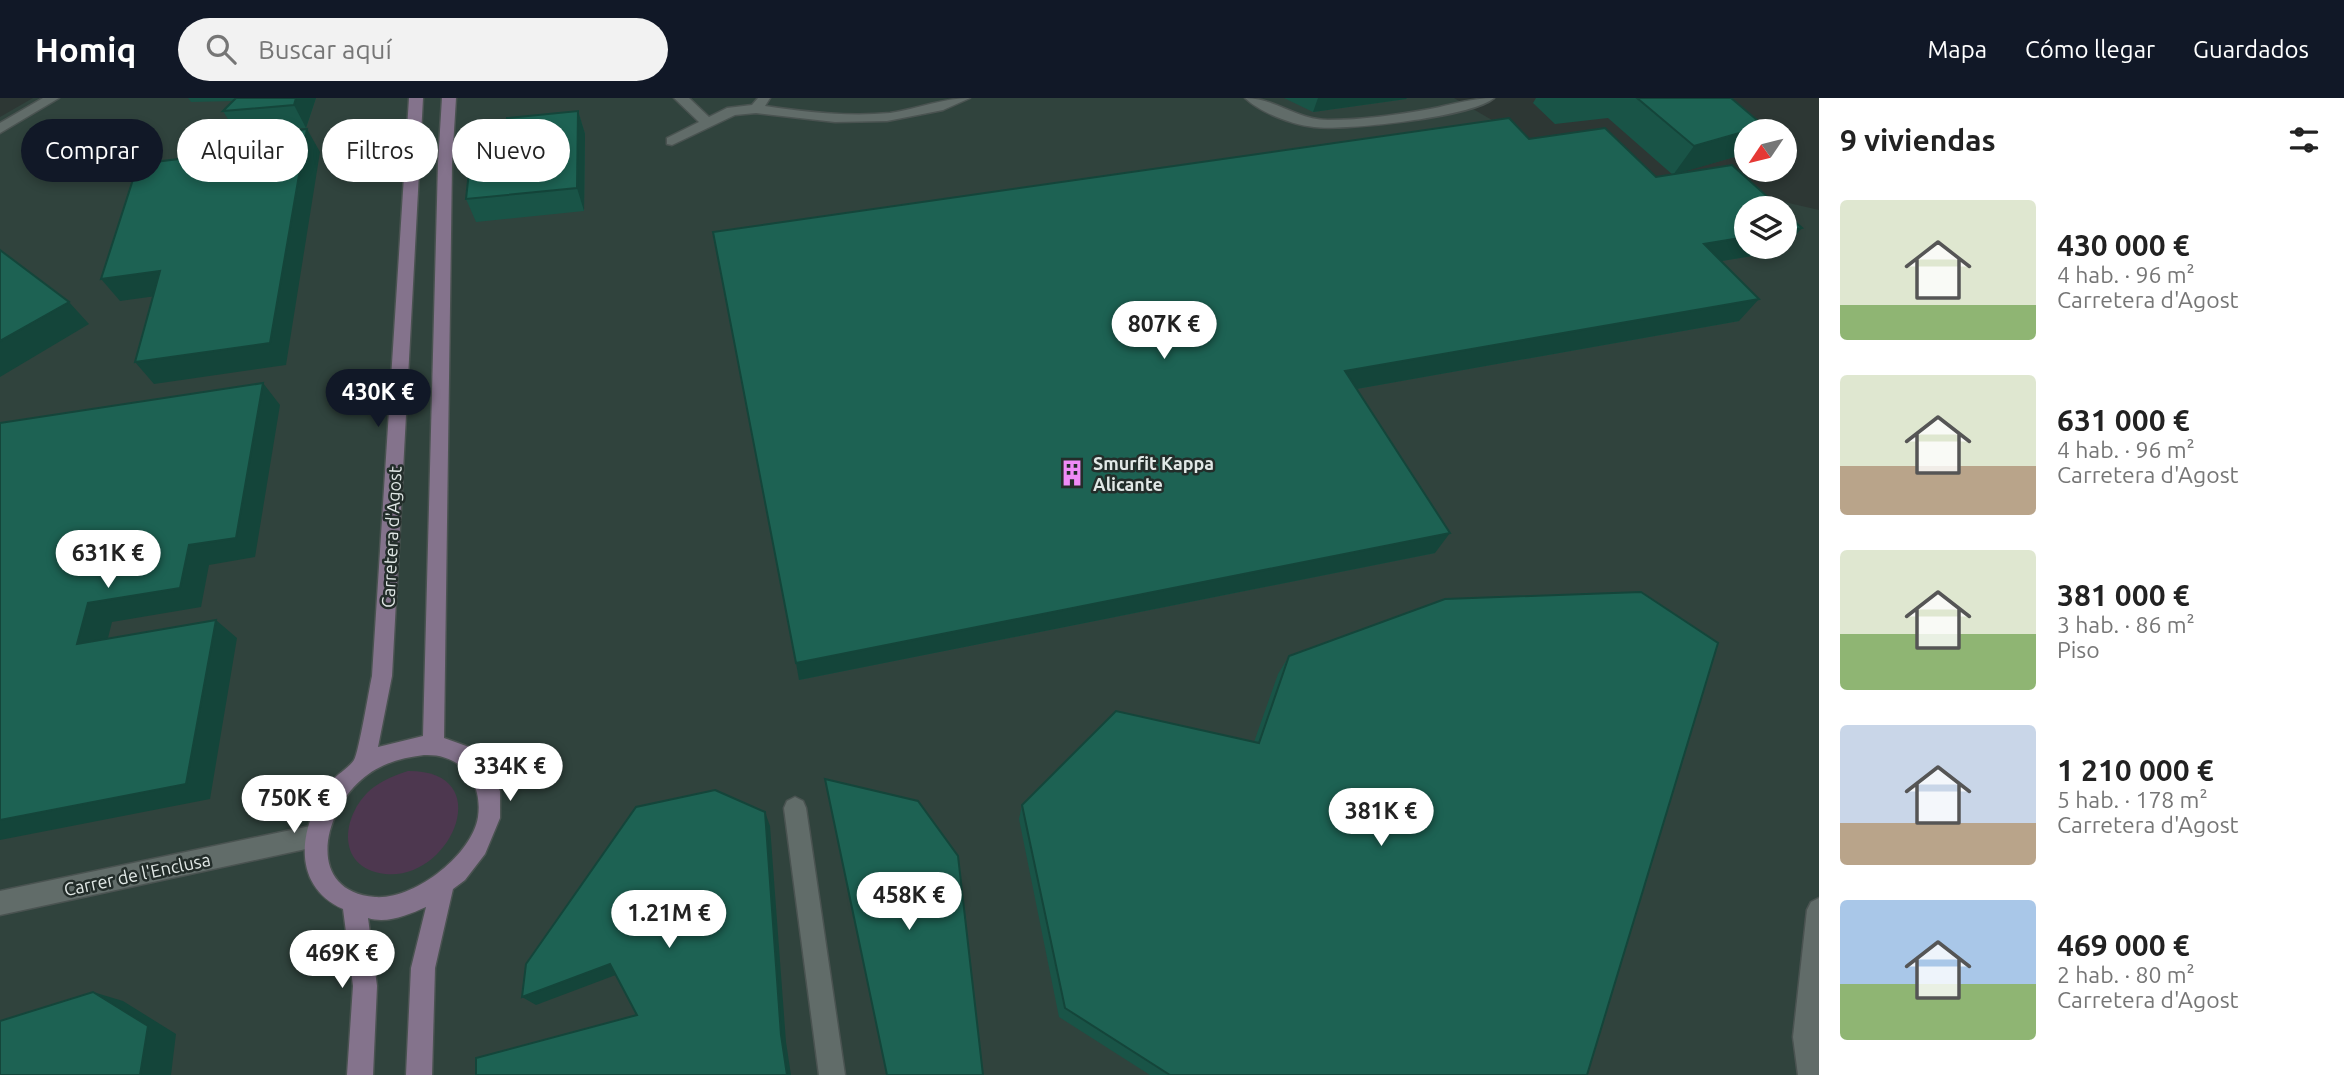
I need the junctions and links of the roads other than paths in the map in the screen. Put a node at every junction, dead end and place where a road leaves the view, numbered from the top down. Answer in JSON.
{"nodes":[{"id":1,"x":52,"y":98,"type":"edge"},
{"id":2,"x":416,"y":98,"type":"edge"},
{"id":3,"x":449,"y":98,"type":"edge"},
{"id":4,"x":681,"y":98,"type":"edge"},
{"id":5,"x":963,"y":98,"type":"edge"},
{"id":6,"x":1252,"y":98,"type":"edge"},
{"id":7,"x":1487,"y":98,"type":"edge"},
{"id":8,"x":760,"y":103,"type":"edge"},
{"id":9,"x":708,"y":124,"type":"junction"},
{"id":10,"x":0,"y":129,"type":"edge"},
{"id":11,"x":672,"y":141,"type":"dead end"},
{"id":12,"x":433,"y":745,"type":"junction"},
{"id":13,"x":364,"y":764,"type":"junction"},
{"id":14,"x":795,"y":808,"type":"dead end"},
{"id":15,"x":315,"y":836,"type":"junction"},
{"id":16,"x":442,"y":887,"type":"junction"},
{"id":17,"x":0,"y":903,"type":"edge"},
{"id":18,"x":354,"y":904,"type":"junction"},
{"id":19,"x":1819,"y":910,"type":"edge"},
{"id":20,"x":1812,"y":1042,"type":"edge"},
{"id":21,"x":360,"y":1075,"type":"edge"},
{"id":22,"x":419,"y":1075,"type":"edge"},
{"id":23,"x":832,"y":1075,"type":"edge"},
{"id":24,"x":1811,"y":1075,"type":"edge"}],
"edges":[{"from":1,"to":10,"type":"street"},
{"from":2,"to":13,"type":"main road","name":"Carretera d'Agost"},
{"from":3,"to":12,"type":"main road"},
{"from":4,"to":9,"type":"street"},
{"from":5,"to":8,"type":"street"},
{"from":6,"to":7,"type":"street"},
{"from":8,"to":9,"type":"street"},
{"from":9,"to":11,"type":"street"},
{"from":12,"to":13,"type":"main road"},
{"from":12,"to":16,"type":"main road"},
{"from":13,"to":15,"type":"main road"},
{"from":14,"to":23,"type":"street"},
{"from":15,"to":17,"type":"street","name":"Carrer de l'Enclusa"},
{"from":15,"to":18,"type":"main road"},
{"from":16,"to":18,"type":"main road"},
{"from":16,"to":22,"type":"main road"},
{"from":18,"to":21,"type":"main road"},
{"from":19,"to":20,"type":"street"},
{"from":20,"to":24,"type":"street"}]}
